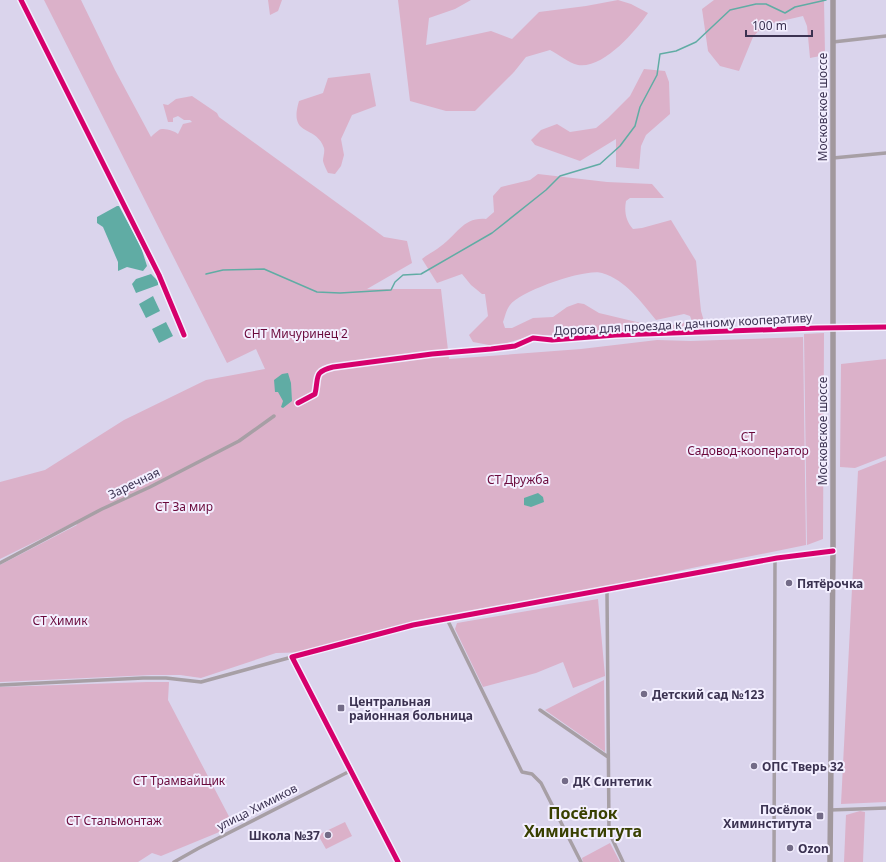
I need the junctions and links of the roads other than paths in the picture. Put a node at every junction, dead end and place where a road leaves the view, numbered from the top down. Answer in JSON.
{"nodes":[{"id":1,"x":22,"y":0,"type":"edge"},
{"id":2,"x":833,"y":0,"type":"edge"},
{"id":3,"x":886,"y":36,"type":"edge"},
{"id":4,"x":833,"y":42,"type":"junction"},
{"id":5,"x":886,"y":153,"type":"edge"},
{"id":6,"x":833,"y":158,"type":"junction"},
{"id":7,"x":886,"y":327,"type":"edge"},
{"id":8,"x":833,"y":328,"type":"junction"},
{"id":9,"x":184,"y":335,"type":"dead end"},
{"id":10,"x":298,"y":403,"type":"dead end"},
{"id":11,"x":274,"y":416,"type":"dead end"},
{"id":12,"x":833,"y":551,"type":"junction"},
{"id":13,"x":775,"y":558,"type":"junction"},
{"id":14,"x":0,"y":563,"type":"edge"},
{"id":15,"x":607,"y":590,"type":"junction"},
{"id":16,"x":447,"y":620,"type":"junction"},
{"id":17,"x":292,"y":657,"type":"junction"},
{"id":18,"x":0,"y":685,"type":"edge"},
{"id":19,"x":540,"y":710,"type":"dead end"},
{"id":20,"x":608,"y":757,"type":"junction"},
{"id":21,"x":350,"y":771,"type":"junction"},
{"id":22,"x":886,"y":808,"type":"edge"},
{"id":23,"x":830,"y":810,"type":"junction"},
{"id":24,"x":174,"y":862,"type":"edge"},
{"id":25,"x":398,"y":862,"type":"edge"},
{"id":26,"x":581,"y":862,"type":"edge"},
{"id":27,"x":623,"y":862,"type":"edge"},
{"id":28,"x":774,"y":862,"type":"edge"},
{"id":29,"x":830,"y":862,"type":"edge"}],
"edges":[{"from":1,"to":9,"type":"street"},
{"from":2,"to":4,"type":"main road","name":"Московское шоссе"},
{"from":3,"to":4,"type":"street"},
{"from":4,"to":6,"type":"main road","name":"Московское шоссе"},
{"from":5,"to":6,"type":"street"},
{"from":6,"to":8,"type":"main road","name":"Московское шоссе"},
{"from":7,"to":8,"type":"street","name":"Дорога для проезда к дачному кооперативу"},
{"from":8,"to":10,"type":"street","name":"Дорога для проезда к дачному кооперативу"},
{"from":8,"to":12,"type":"main road","name":"Московское шоссе"},
{"from":11,"to":14,"type":"street","name":"Заречная"},
{"from":12,"to":13,"type":"street"},
{"from":12,"to":23,"type":"main road","name":"Московское шоссе"},
{"from":13,"to":15,"type":"street"},
{"from":13,"to":28,"type":"street"},
{"from":15,"to":16,"type":"street"},
{"from":15,"to":20,"type":"street"},
{"from":16,"to":17,"type":"street"},
{"from":16,"to":26,"type":"street"},
{"from":17,"to":18,"type":"street"},
{"from":17,"to":21,"type":"street"},
{"from":19,"to":20,"type":"street"},
{"from":20,"to":27,"type":"street"},
{"from":21,"to":24,"type":"street","name":"улица Химиков"},
{"from":21,"to":25,"type":"street"},
{"from":22,"to":23,"type":"street"},
{"from":23,"to":29,"type":"main road","name":"Московское шоссе"}]}
